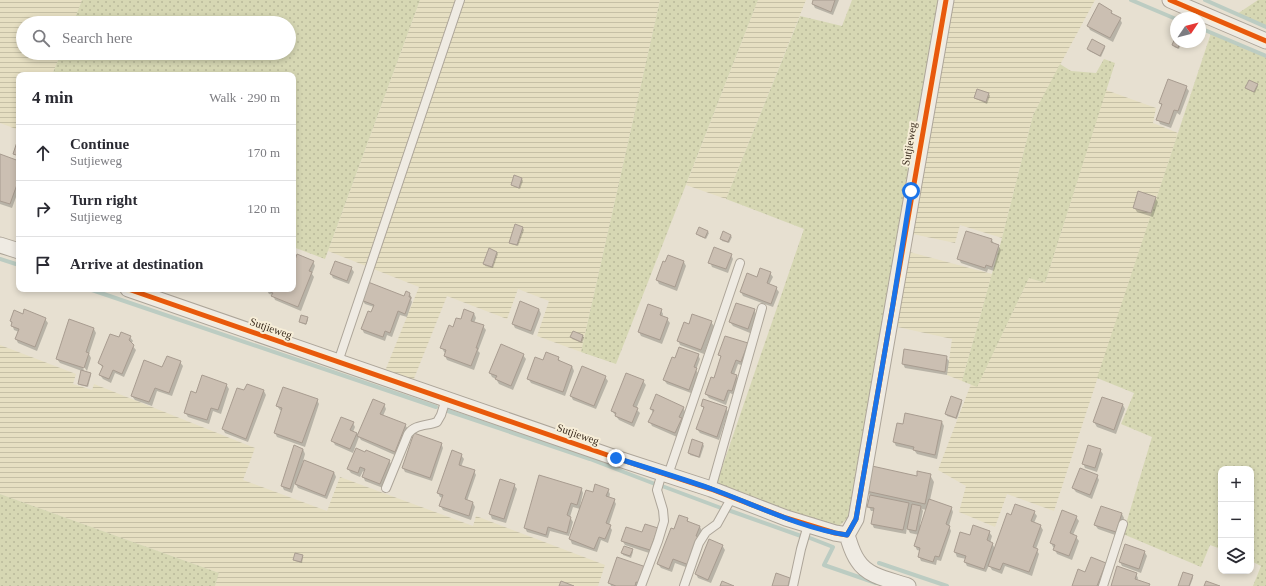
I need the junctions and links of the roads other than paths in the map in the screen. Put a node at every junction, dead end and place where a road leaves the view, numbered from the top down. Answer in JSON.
{"nodes":[{"id":1,"x":460,"y":0,"type":"edge"},
{"id":2,"x":946,"y":0,"type":"edge"},
{"id":3,"x":1170,"y":0,"type":"edge"},
{"id":4,"x":1266,"y":41,"type":"edge"},
{"id":5,"x":0,"y":245,"type":"edge"},
{"id":6,"x":16,"y":250,"type":"edge"},
{"id":7,"x":740,"y":262,"type":"dead end"},
{"id":8,"x":137,"y":292,"type":"edge"},
{"id":9,"x":762,"y":308,"type":"dead end"},
{"id":10,"x":338,"y":362,"type":"junction"},
{"id":11,"x":446,"y":399,"type":"junction"},
{"id":12,"x":665,"y":474,"type":"junction"},
{"id":13,"x":386,"y":488,"type":"dead end"},
{"id":14,"x":711,"y":489,"type":"junction"},
{"id":15,"x":732,"y":497,"type":"junction"},
{"id":16,"x":1123,"y":524,"type":"dead end"},
{"id":17,"x":808,"y":525,"type":"junction"},
{"id":18,"x":847,"y":535,"type":"junction"},
{"id":19,"x":641,"y":586,"type":"edge"},
{"id":20,"x":684,"y":586,"type":"edge"},
{"id":21,"x":793,"y":586,"type":"edge"},
{"id":22,"x":908,"y":586,"type":"edge"},
{"id":23,"x":1103,"y":586,"type":"edge"}],
"edges":[{"from":1,"to":10,"type":"lane"},
{"from":2,"to":18,"type":"street","name":"Sutjieweg"},
{"from":3,"to":4,"type":"street"},
{"from":5,"to":6,"type":"street"},
{"from":7,"to":12,"type":"lane"},
{"from":8,"to":10,"type":"street","name":"Sutjieweg"},
{"from":9,"to":14,"type":"lane"},
{"from":10,"to":11,"type":"street","name":"Sutjieweg"},
{"from":11,"to":12,"type":"street","name":"Sutjieweg"},
{"from":11,"to":13,"type":"lane"},
{"from":12,"to":14,"type":"street","name":"Sutjieweg"},
{"from":12,"to":19,"type":"lane"},
{"from":14,"to":15,"type":"street","name":"Sutjieweg"},
{"from":15,"to":17,"type":"street","name":"Sutjieweg"},
{"from":15,"to":20,"type":"lane"},
{"from":16,"to":23,"type":"lane"},
{"from":17,"to":18,"type":"street","name":"Sutjieweg"},
{"from":17,"to":21,"type":"lane"},
{"from":18,"to":22,"type":"street"}]}
